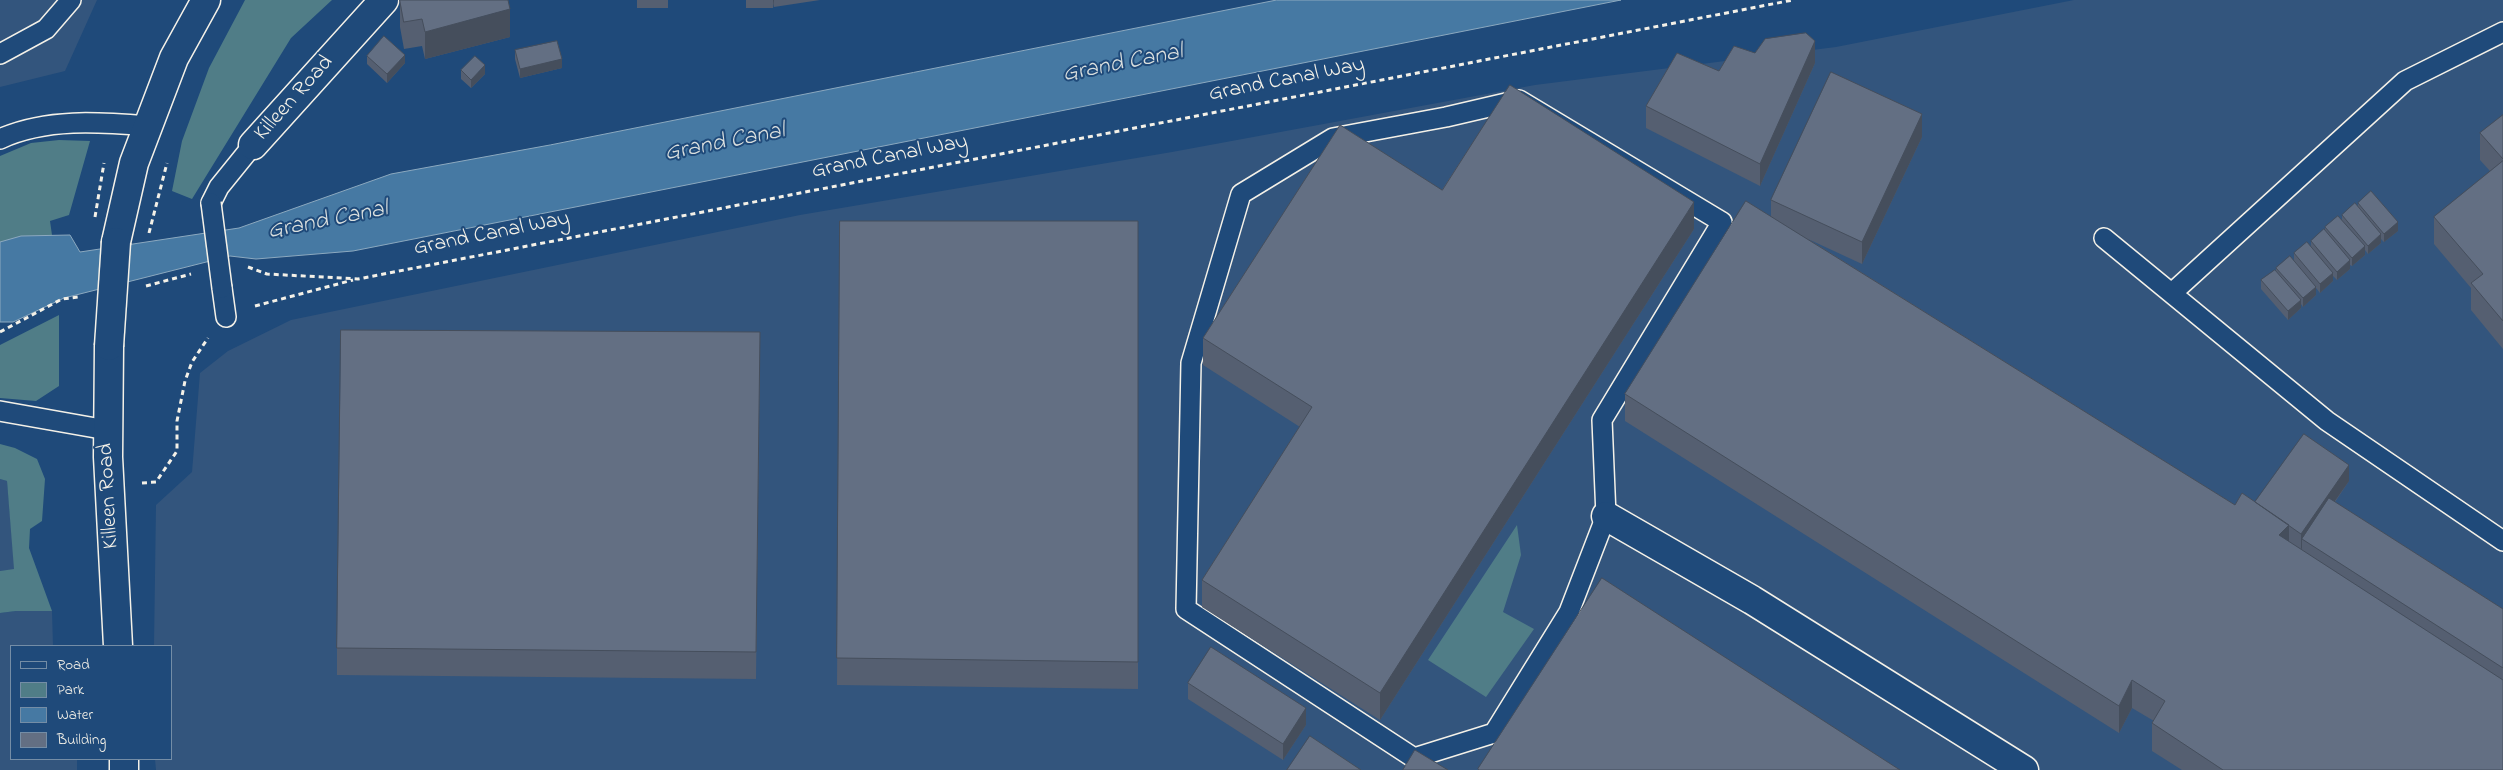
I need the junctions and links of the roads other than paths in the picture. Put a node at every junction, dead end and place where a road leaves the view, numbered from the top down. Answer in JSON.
{"nodes":[{"id":1,"x":71,"y":0,"type":"edge"},
{"id":2,"x":206,"y":0,"type":"edge"},
{"id":3,"x":384,"y":0,"type":"edge"},
{"id":4,"x":2503,"y":32,"type":"edge"},
{"id":5,"x":0,"y":54,"type":"edge"},
{"id":6,"x":148,"y":126,"type":"junction"},
{"id":7,"x":0,"y":139,"type":"edge"},
{"id":8,"x":253,"y":145,"type":"joint"},
{"id":9,"x":2104,"y":238,"type":"dead end"},
{"id":10,"x":2172,"y":293,"type":"junction"},
{"id":11,"x":226,"y":317,"type":"road end"},
{"id":12,"x":0,"y":411,"type":"edge"},
{"id":13,"x":107,"y":430,"type":"junction"},
{"id":14,"x":1606,"y":516,"type":"junction"},
{"id":15,"x":2503,"y":541,"type":"edge"},
{"id":16,"x":118,"y":645,"type":"edge"},
{"id":17,"x":2024,"y":770,"type":"edge"}],
"edges":[{"from":1,"to":5,"type":"lane"},
{"from":2,"to":6,"type":"street"},
{"from":3,"to":8,"type":"street","name":"Killeen Road"},
{"from":4,"to":10,"type":"lane"},
{"from":6,"to":7,"type":"lane"},
{"from":6,"to":13,"type":"street","name":"Killeen Road","bridge":true},
{"from":8,"to":11,"type":"lane","name":"Killeen Road","bridge":true},
{"from":9,"to":10,"type":"lane"},
{"from":10,"to":15,"type":"lane"},
{"from":12,"to":13,"type":"lane"},
{"from":13,"to":16,"type":"street","name":"Killeen Road"},
{"from":14,"to":14,"type":"lane"},
{"from":14,"to":17,"type":"street"}]}
